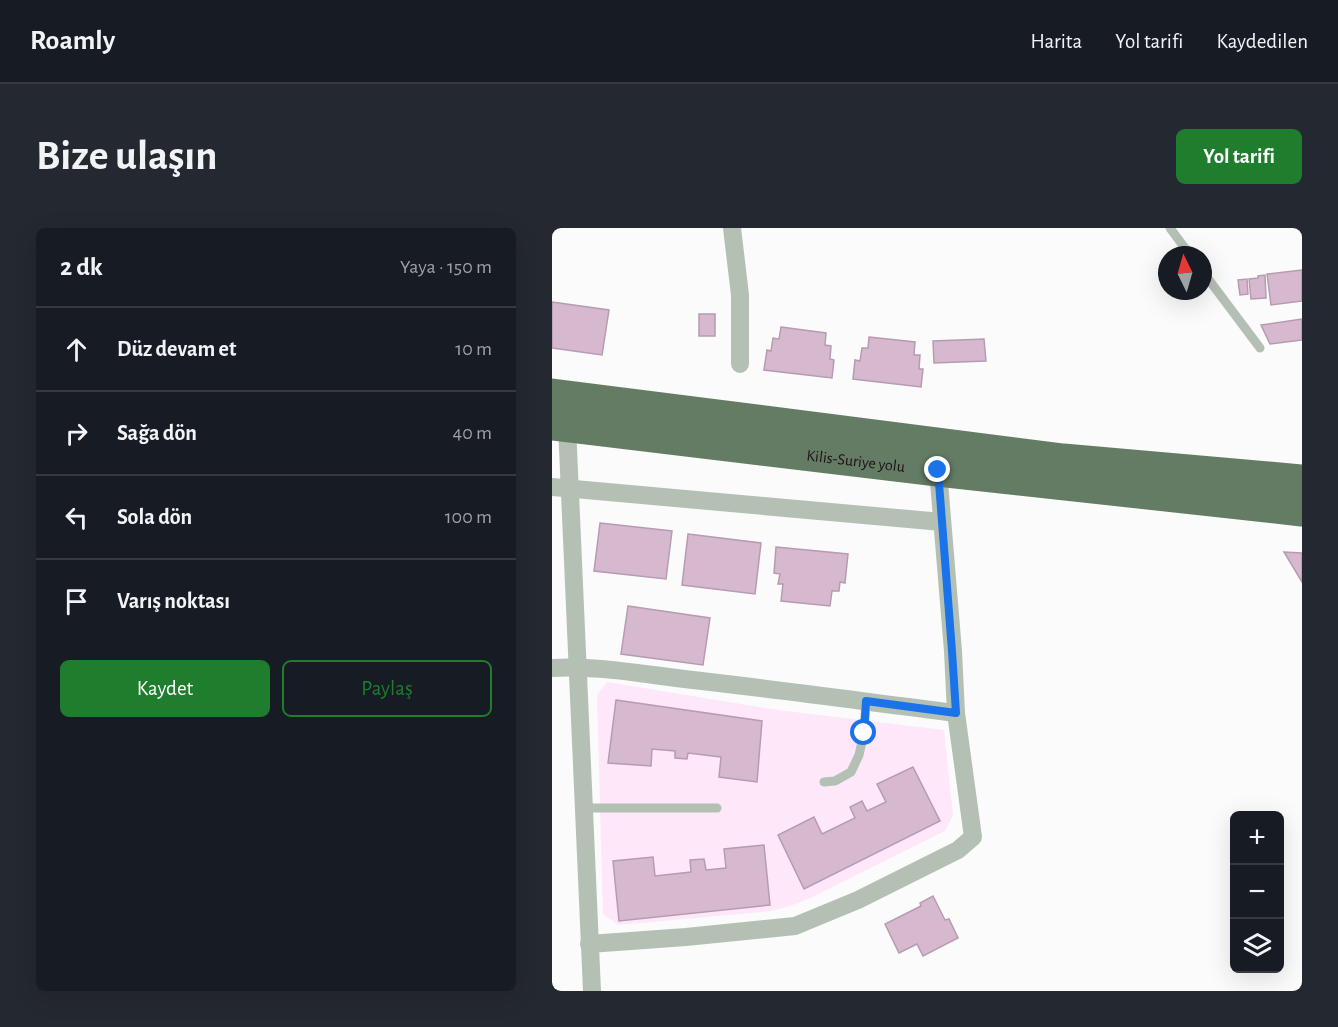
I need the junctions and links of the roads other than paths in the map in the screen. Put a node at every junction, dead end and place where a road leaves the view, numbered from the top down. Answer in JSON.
{"nodes":[{"id":1,"x":732,"y":228,"type":"edge"},
{"id":2,"x":1170,"y":228,"type":"edge"},
{"id":3,"x":1183,"y":246,"type":"edge"},
{"id":4,"x":1212,"y":284,"type":"edge"},
{"id":5,"x":1260,"y":348,"type":"dead end"},
{"id":6,"x":740,"y":364,"type":"dead end"},
{"id":7,"x":552,"y":395,"type":"edge"},
{"id":8,"x":560,"y":425,"type":"edge"},
{"id":9,"x":938,"y":470,"type":"junction"},
{"id":10,"x":1302,"y":481,"type":"edge"},
{"id":11,"x":552,"y":487,"type":"edge"},
{"id":12,"x":571,"y":489,"type":"junction"},
{"id":13,"x":1302,"y":510,"type":"edge"},
{"id":14,"x":942,"y":522,"type":"junction"},
{"id":15,"x":579,"y":668,"type":"junction"},
{"id":16,"x":552,"y":669,"type":"edge"},
{"id":17,"x":866,"y":701,"type":"junction"},
{"id":18,"x":956,"y":713,"type":"junction"},
{"id":19,"x":824,"y":782,"type":"dead end"},
{"id":20,"x":584,"y":808,"type":"junction"},
{"id":21,"x":717,"y":808,"type":"dead end"},
{"id":22,"x":590,"y":944,"type":"junction"},
{"id":23,"x":592,"y":991,"type":"edge"}],
"edges":[{"from":1,"to":6,"type":"street"},
{"from":2,"to":3,"type":"lane"},
{"from":4,"to":5,"type":"lane"},
{"from":7,"to":10,"type":"highway"},
{"from":8,"to":9,"type":"highway","name":"Kilis-Suriye yolu"},
{"from":8,"to":12,"type":"street"},
{"from":9,"to":13,"type":"highway","name":"Kilis-Suriye yolu"},
{"from":9,"to":14,"type":"street"},
{"from":11,"to":12,"type":"street"},
{"from":12,"to":14,"type":"street"},
{"from":12,"to":15,"type":"street"},
{"from":14,"to":18,"type":"street"},
{"from":15,"to":16,"type":"street"},
{"from":15,"to":17,"type":"street"},
{"from":15,"to":20,"type":"street"},
{"from":17,"to":18,"type":"street"},
{"from":17,"to":19,"type":"lane"},
{"from":18,"to":22,"type":"street"},
{"from":20,"to":21,"type":"lane"},
{"from":20,"to":22,"type":"street"},
{"from":22,"to":23,"type":"street"}]}
